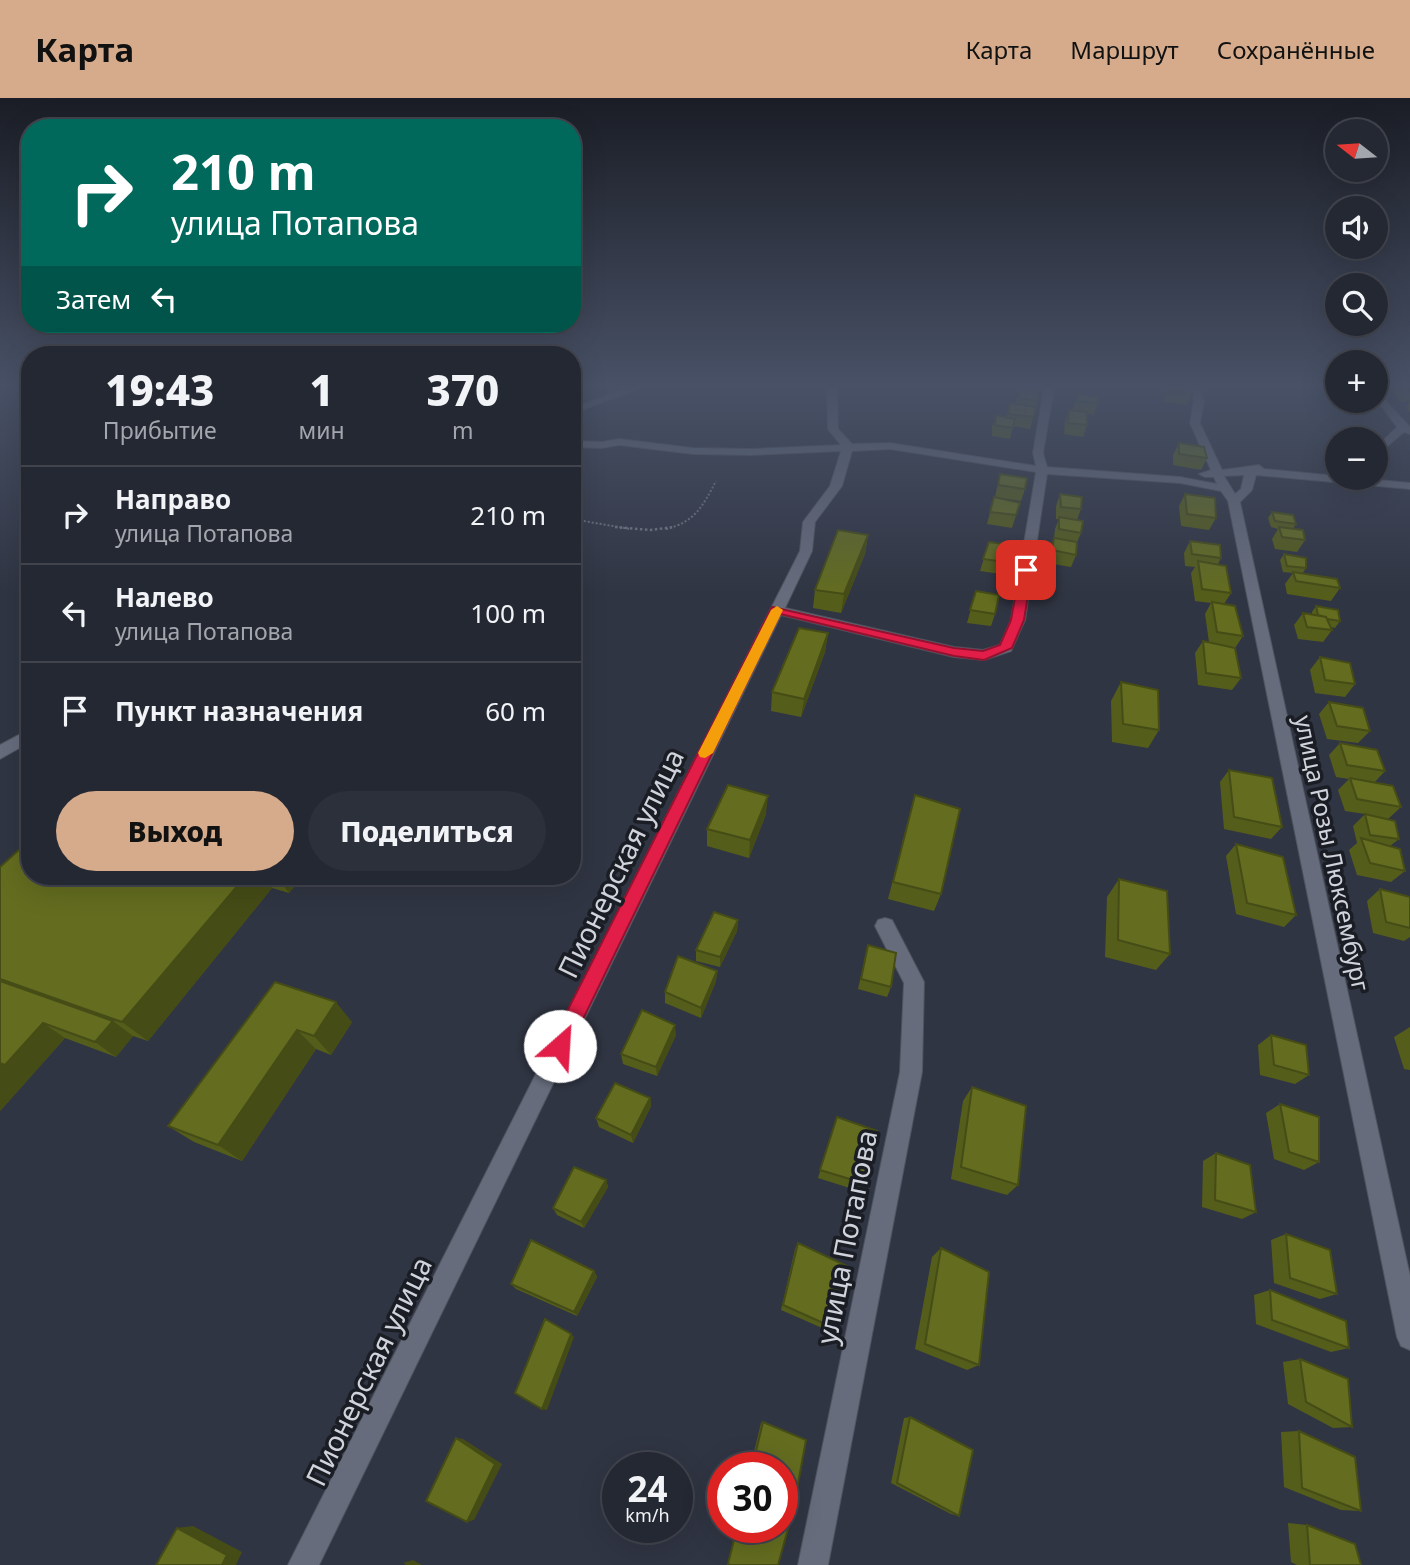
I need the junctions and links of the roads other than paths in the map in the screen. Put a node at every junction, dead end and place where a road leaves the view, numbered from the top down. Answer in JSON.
{"nodes":[{"id":1,"x":845,"y":456,"type":"edge"},
{"id":2,"x":965,"y":456,"type":"edge"},
{"id":3,"x":1039,"y":456,"type":"edge"},
{"id":4,"x":1211,"y":456,"type":"edge"},
{"id":5,"x":1325,"y":466,"type":"edge"},
{"id":6,"x":1042,"y":470,"type":"junction"},
{"id":7,"x":1251,"y":471,"type":"junction"},
{"id":8,"x":1180,"y":480,"type":"junction"},
{"id":9,"x":1410,"y":486,"type":"edge"},
{"id":10,"x":1223,"y":487,"type":"junction"},
{"id":11,"x":776,"y":610,"type":"junction"},
{"id":12,"x":21,"y":739,"type":"edge"},
{"id":13,"x":0,"y":752,"type":"edge"},
{"id":14,"x":886,"y":926,"type":"dead end"},
{"id":15,"x":1410,"y":1337,"type":"edge"},
{"id":16,"x":303,"y":1565,"type":"edge"},
{"id":17,"x":813,"y":1565,"type":"edge"}],
"edges":[{"from":1,"to":11,"type":"street","name":"Пионерская улица"},
{"from":2,"to":6,"type":"street"},
{"from":3,"to":6,"type":"street"},
{"from":4,"to":10,"type":"street","name":"улица Розы Люксембург"},
{"from":5,"to":7,"type":"street"},
{"from":6,"to":8,"type":"street"},
{"from":6,"to":11,"type":"street"},
{"from":7,"to":9,"type":"street"},
{"from":7,"to":10,"type":"street"},
{"from":7,"to":10,"type":"street"},
{"from":8,"to":10,"type":"street"},
{"from":8,"to":10,"type":"street"},
{"from":10,"to":15,"type":"street","name":"улица Розы Люксембург"},
{"from":11,"to":16,"type":"street","name":"Пионерская улица"},
{"from":12,"to":13,"type":"street"},
{"from":14,"to":17,"type":"street","name":"улица Потапова"}]}
